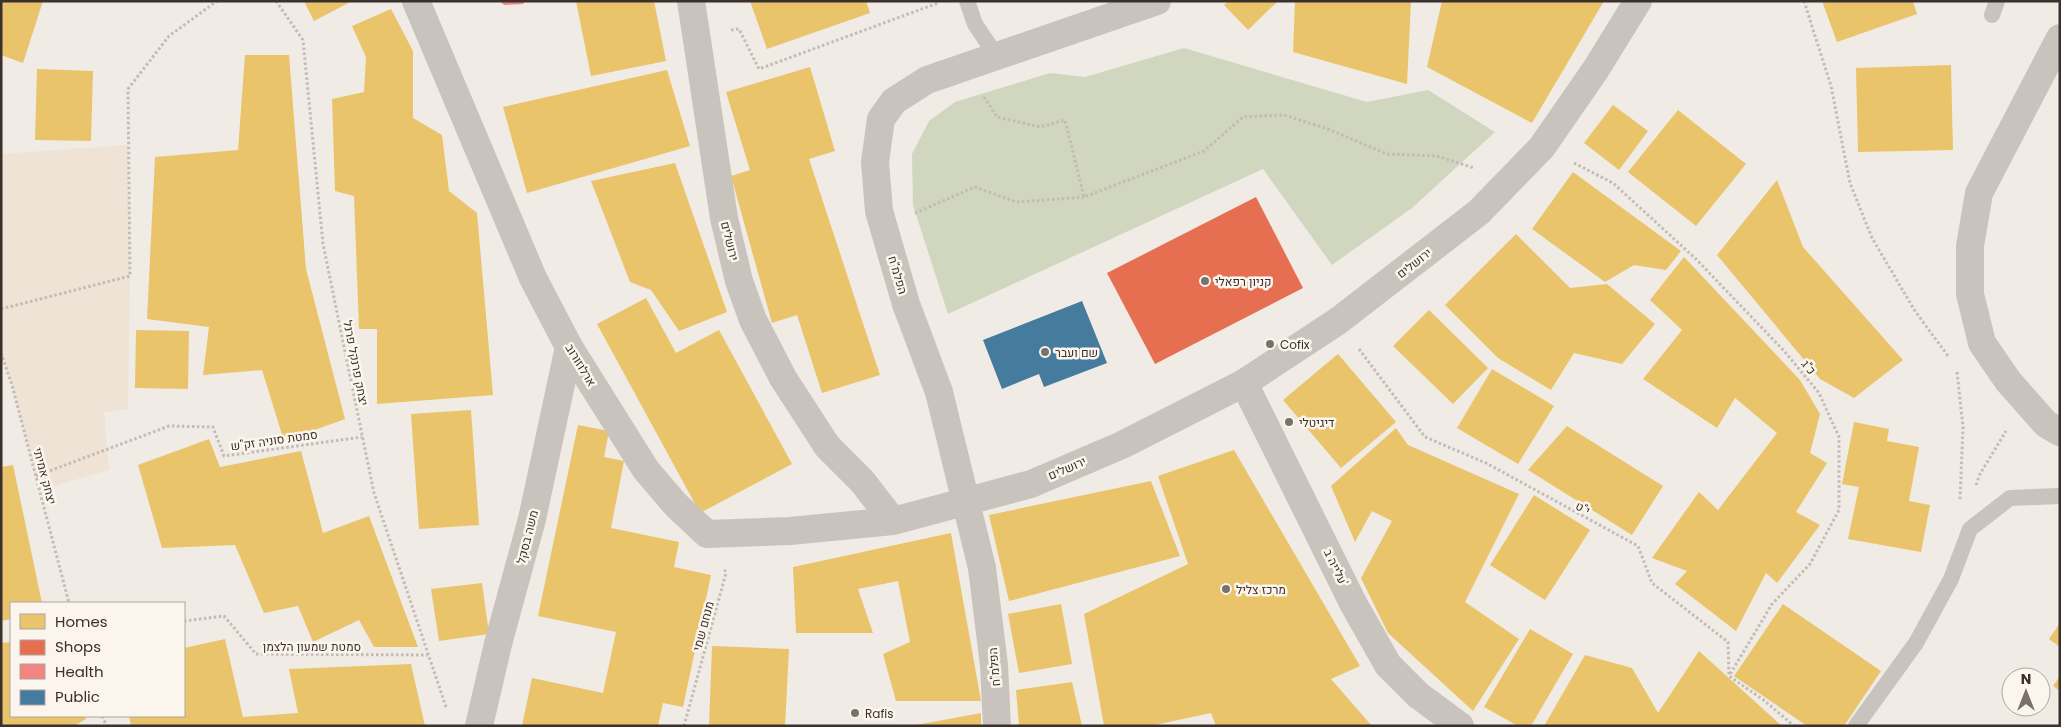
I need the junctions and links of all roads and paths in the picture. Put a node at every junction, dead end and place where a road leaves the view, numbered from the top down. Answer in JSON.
{"nodes":[{"id":1,"x":217,"y":1,"type":"edge"},
{"id":2,"x":276,"y":1,"type":"edge"},
{"id":3,"x":416,"y":1,"type":"edge"},
{"id":4,"x":691,"y":1,"type":"edge"},
{"id":5,"x":943,"y":1,"type":"edge"},
{"id":6,"x":967,"y":1,"type":"edge"},
{"id":7,"x":1157,"y":1,"type":"edge"},
{"id":8,"x":1638,"y":1,"type":"edge"},
{"id":9,"x":1804,"y":1,"type":"edge"},
{"id":10,"x":740,"y":29,"type":"dead end"},
{"id":11,"x":2060,"y":38,"type":"edge"},
{"id":12,"x":997,"y":57,"type":"junction"},
{"id":13,"x":965,"y":67,"type":"junction"},
{"id":14,"x":1542,"y":147,"type":"junction"},
{"id":15,"x":1510,"y":180,"type":"junction"},
{"id":16,"x":1084,"y":197,"type":"junction"},
{"id":17,"x":883,"y":226,"type":"junction"},
{"id":18,"x":1,"y":309,"type":"edge"},
{"id":19,"x":1338,"y":321,"type":"junction"},
{"id":20,"x":569,"y":347,"type":"junction"},
{"id":21,"x":1,"y":353,"type":"edge"},
{"id":22,"x":1952,"y":362,"type":"dead end"},
{"id":23,"x":1957,"y":369,"type":"dead end"},
{"id":24,"x":1244,"y":383,"type":"junction"},
{"id":25,"x":2025,"y":401,"type":"junction"},
{"id":26,"x":2060,"y":432,"type":"edge"},
{"id":27,"x":362,"y":436,"type":"junction"},
{"id":28,"x":36,"y":476,"type":"junction"},
{"id":29,"x":2060,"y":496,"type":"edge"},
{"id":30,"x":893,"y":521,"type":"junction"},
{"id":31,"x":1967,"y":523,"type":"junction"},
{"id":32,"x":707,"y":534,"type":"junction"},
{"id":33,"x":70,"y":602,"type":"edge"},
{"id":34,"x":185,"y":621,"type":"edge"},
{"id":35,"x":428,"y":655,"type":"junction"},
{"id":36,"x":1729,"y":676,"type":"junction"},
{"id":37,"x":446,"y":708,"type":"dead end"},
{"id":38,"x":479,"y":726,"type":"edge"},
{"id":39,"x":684,"y":726,"type":"edge"},
{"id":40,"x":997,"y":726,"type":"edge"},
{"id":41,"x":1460,"y":726,"type":"edge"},
{"id":42,"x":1794,"y":726,"type":"edge"},
{"id":43,"x":1856,"y":726,"type":"edge"}],
"edges":[{"from":1,"to":18,"type":"path"},
{"from":2,"to":27,"type":"path","name":"יצחק פרנקל פרנל"},
{"from":3,"to":20,"type":"street","name":"ארלוזורוב"},
{"from":4,"to":30,"type":"street","name":"ירושלים"},
{"from":5,"to":10,"type":"path"},
{"from":6,"to":12,"type":"lane"},
{"from":7,"to":12,"type":"street","name":"הפלמ\"ח"},
{"from":8,"to":14,"type":"street","name":"ירושלים"},
{"from":9,"to":22,"type":"path"},
{"from":11,"to":25,"type":"street"},
{"from":12,"to":13,"type":"street","name":"הפלמ\"ח"},
{"from":13,"to":16,"type":"path"},
{"from":13,"to":17,"type":"street","name":"הפלמ\"ח"},
{"from":14,"to":15,"type":"street","name":"ירושלים"},
{"from":14,"to":36,"type":"path","name":"כ\"ג"},
{"from":15,"to":16,"type":"path"},
{"from":15,"to":19,"type":"street","name":"ירושלים"},
{"from":16,"to":17,"type":"path"},
{"from":17,"to":40,"type":"street","name":"הפלמ\"ח","bridge":true},
{"from":19,"to":24,"type":"street","name":"ירושלים"},
{"from":19,"to":36,"type":"path","name":"י\"ט"},
{"from":20,"to":32,"type":"street","name":"ארלוזורוב"},
{"from":20,"to":38,"type":"street","name":"משה בסקל"},
{"from":21,"to":28,"type":"path","name":"יצחק אמיתי"},
{"from":23,"to":31,"type":"path"},
{"from":24,"to":30,"type":"street","name":"ירושלים"},
{"from":24,"to":41,"type":"street","name":"עלייה ב'"},
{"from":25,"to":26,"type":"street"},
{"from":25,"to":31,"type":"path"},
{"from":27,"to":28,"type":"path","name":"סמטת סוניה זק\"ש"},
{"from":27,"to":35,"type":"path","name":"יצחק פרנקל פרנל"},
{"from":28,"to":33,"type":"path","name":"יצחק אמיתי"},
{"from":29,"to":31,"type":"lane"},
{"from":30,"to":32,"type":"street"},
{"from":31,"to":43,"type":"lane"},
{"from":32,"to":39,"type":"path","name":"מנחם שמי"},
{"from":34,"to":35,"type":"path","name":"סמטת שמעון הלצמן"},
{"from":35,"to":37,"type":"path","name":"יצחק פרנקל פרנל"},
{"from":36,"to":42,"type":"path"}]}
